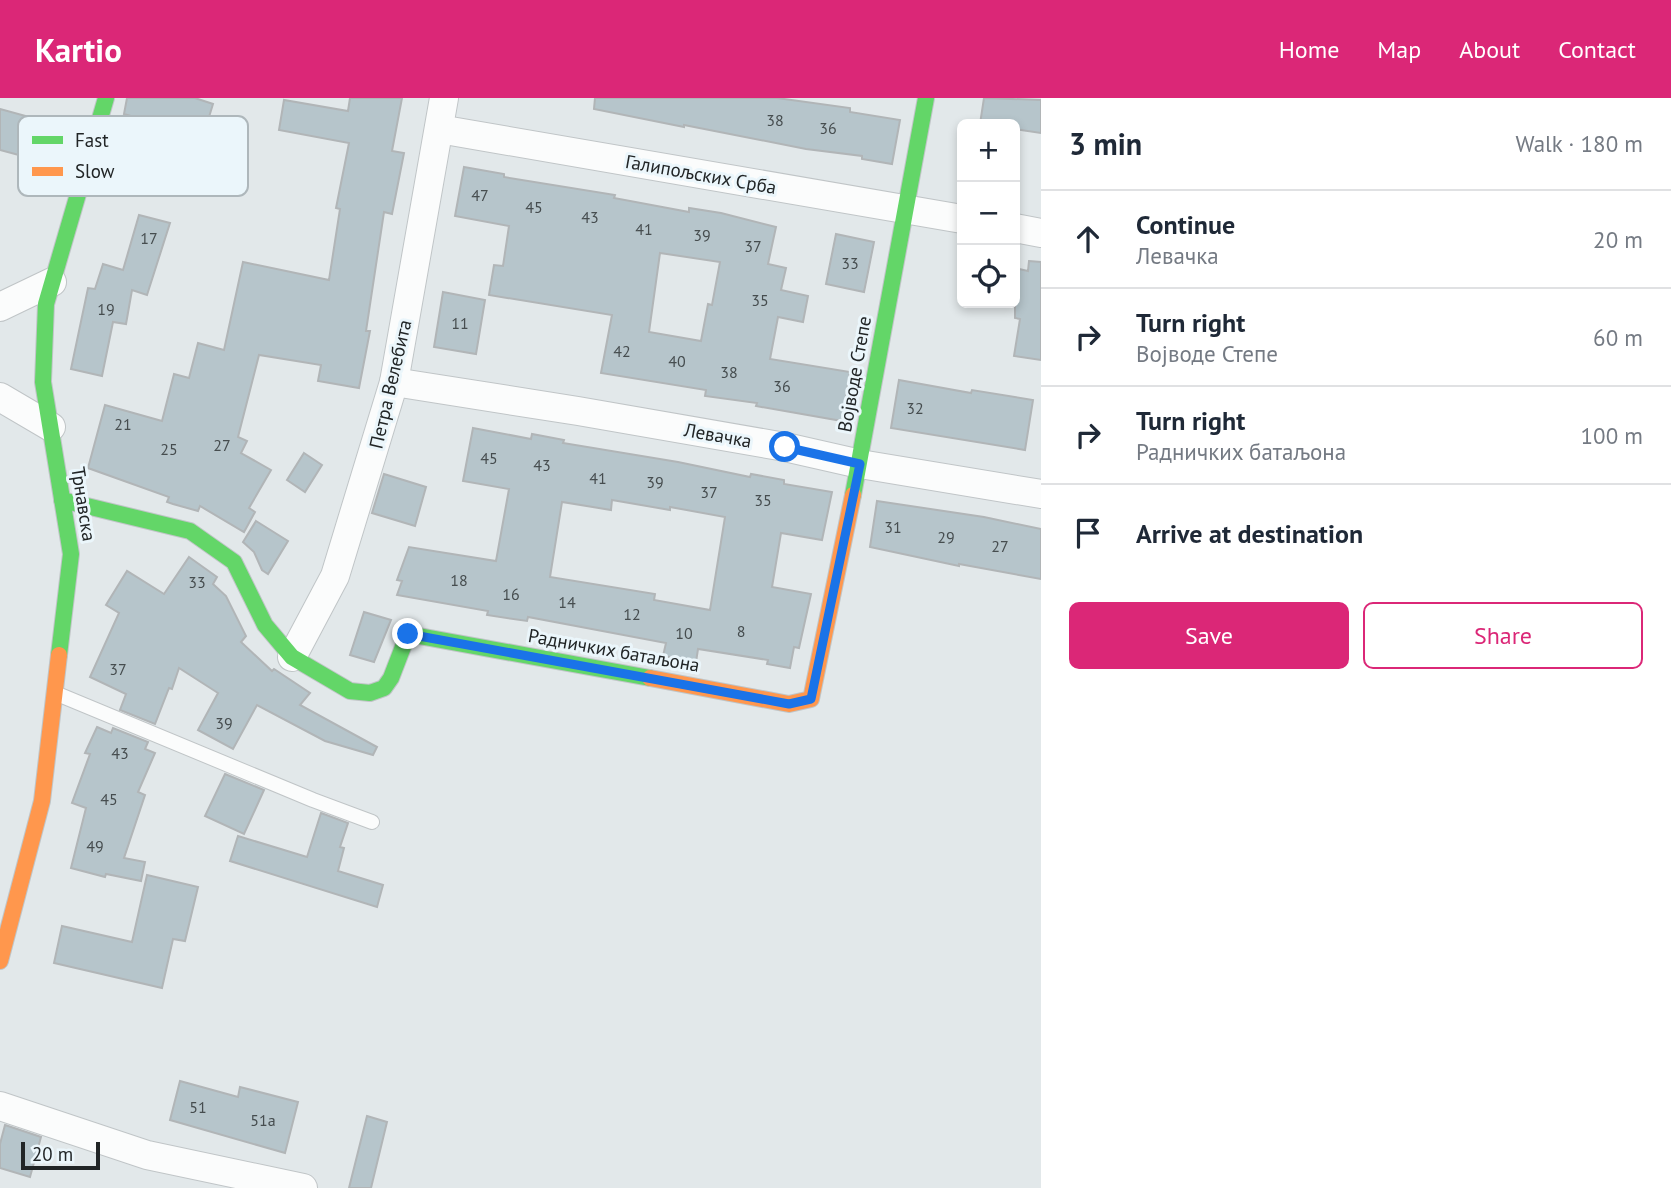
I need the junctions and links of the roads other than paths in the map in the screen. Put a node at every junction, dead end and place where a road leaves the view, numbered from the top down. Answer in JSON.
{"nodes":[{"id":1,"x":106,"y":98,"type":"edge"},
{"id":2,"x":444,"y":98,"type":"edge"},
{"id":3,"x":926,"y":98,"type":"edge"},
{"id":4,"x":101,"y":116,"type":"edge"},
{"id":5,"x":439,"y":129,"type":"junction"},
{"id":6,"x":77,"y":196,"type":"edge"},
{"id":7,"x":904,"y":209,"type":"junction"},
{"id":8,"x":957,"y":218,"type":"edge"},
{"id":9,"x":1020,"y":229,"type":"edge"},
{"id":10,"x":1041,"y":233,"type":"edge"},
{"id":11,"x":52,"y":282,"type":"junction"},
{"id":12,"x":0,"y":307,"type":"edge"},
{"id":13,"x":394,"y":382,"type":"junction"},
{"id":14,"x":0,"y":397,"type":"edge"},
{"id":15,"x":51,"y":427,"type":"junction"},
{"id":16,"x":860,"y":464,"type":"junction"},
{"id":17,"x":1041,"y":494,"type":"edge"},
{"id":18,"x":62,"y":500,"type":"junction"},
{"id":19,"x":292,"y":657,"type":"junction"},
{"id":20,"x":54,"y":693,"type":"junction"},
{"id":21,"x":811,"y":699,"type":"joint"},
{"id":22,"x":372,"y":822,"type":"dead end"},
{"id":23,"x":0,"y":961,"type":"edge"},
{"id":24,"x":0,"y":1106,"type":"edge"},
{"id":25,"x":303,"y":1188,"type":"edge"}],
"edges":[{"from":1,"to":4,"type":"street","name":"Трнавска"},
{"from":2,"to":5,"type":"street","name":"Петра Велебита"},
{"from":3,"to":7,"type":"street","name":"Војводе Степе"},
{"from":5,"to":7,"type":"street","name":"Галипољских Срба"},
{"from":5,"to":13,"type":"street","name":"Петра Велебита"},
{"from":6,"to":11,"type":"street","name":"Трнавска"},
{"from":7,"to":8,"type":"street","name":"Галипољских Срба"},
{"from":7,"to":16,"type":"street","name":"Војводе Степе"},
{"from":9,"to":10,"type":"street"},
{"from":11,"to":12,"type":"street"},
{"from":11,"to":15,"type":"street","name":"Трнавска"},
{"from":13,"to":16,"type":"street","name":"Левачка"},
{"from":13,"to":19,"type":"street","name":"Петра Велебита"},
{"from":14,"to":15,"type":"street"},
{"from":15,"to":18,"type":"street","name":"Трнавска"},
{"from":16,"to":17,"type":"street","name":"Левачка"},
{"from":16,"to":21,"type":"street","name":"Војводе Степе"},
{"from":18,"to":19,"type":"street"},
{"from":18,"to":20,"type":"street","name":"Трнавска"},
{"from":19,"to":21,"type":"street","name":"Радничких батаљона"},
{"from":20,"to":22,"type":"lane"},
{"from":20,"to":23,"type":"street","name":"Трнавска"},
{"from":24,"to":25,"type":"street"}]}
